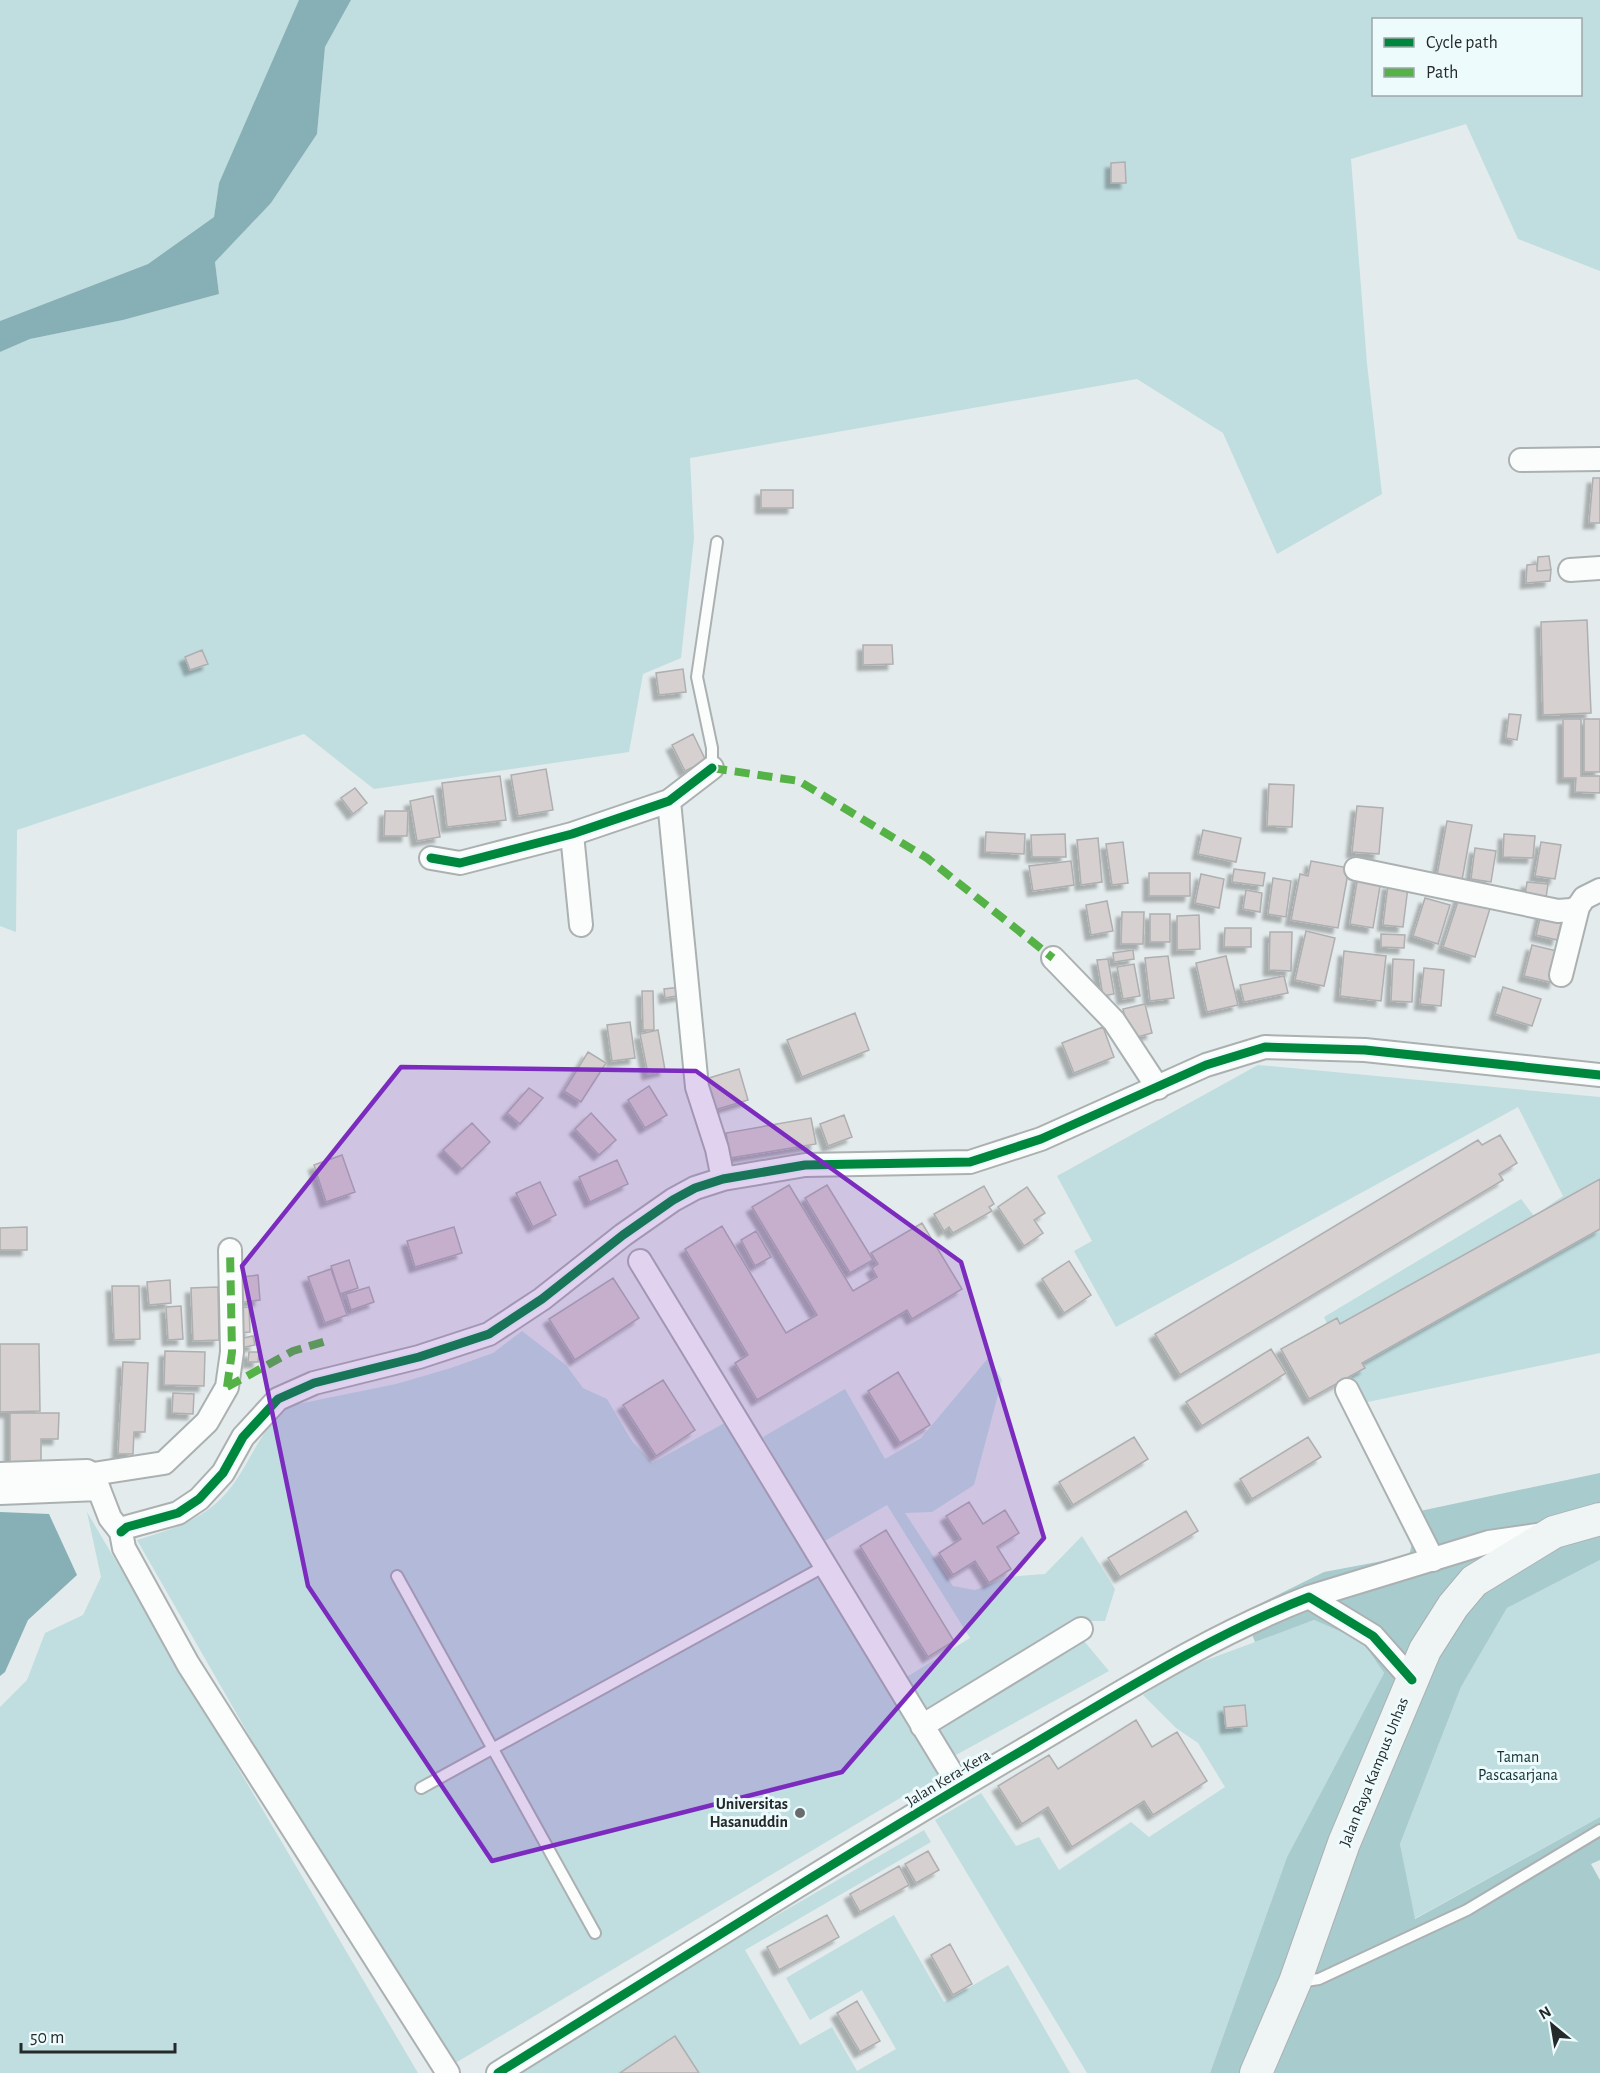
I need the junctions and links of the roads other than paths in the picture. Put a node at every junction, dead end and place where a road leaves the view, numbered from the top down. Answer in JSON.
{"nodes":[{"id":1,"x":1600,"y":459,"type":"edge"},
{"id":2,"x":1521,"y":460,"type":"dead end"},
{"id":3,"x":717,"y":542,"type":"dead end"},
{"id":4,"x":1600,"y":568,"type":"edge"},
{"id":5,"x":1570,"y":570,"type":"dead end"},
{"id":6,"x":712,"y":768,"type":"joint"},
{"id":7,"x":669,"y":801,"type":"junction"},
{"id":8,"x":572,"y":834,"type":"junction"},
{"id":9,"x":431,"y":858,"type":"dead end"},
{"id":10,"x":1356,"y":869,"type":"dead end"},
{"id":11,"x":1600,"y":890,"type":"edge"},
{"id":12,"x":1578,"y":907,"type":"junction"},
{"id":13,"x":581,"y":925,"type":"dead end"},
{"id":14,"x":1053,"y":958,"type":"dead end"},
{"id":15,"x":1561,"y":975,"type":"dead end"},
{"id":16,"x":1147,"y":1072,"type":"junction"},
{"id":17,"x":1600,"y":1075,"type":"edge"},
{"id":18,"x":720,"y":1165,"type":"junction"},
{"id":19,"x":230,"y":1250,"type":"dead end"},
{"id":20,"x":640,"y":1261,"type":"dead end"},
{"id":21,"x":1347,"y":1390,"type":"dead end"},
{"id":22,"x":0,"y":1474,"type":"edge"},
{"id":23,"x":0,"y":1493,"type":"edge"},
{"id":24,"x":106,"y":1504,"type":"junction"},
{"id":25,"x":1600,"y":1519,"type":"edge"},
{"id":26,"x":1554,"y":1532,"type":"junction"},
{"id":27,"x":1433,"y":1560,"type":"junction"},
{"id":28,"x":825,"y":1566,"type":"junction"},
{"id":29,"x":397,"y":1576,"type":"dead end"},
{"id":30,"x":1309,"y":1597,"type":"junction"},
{"id":31,"x":1081,"y":1629,"type":"dead end"},
{"id":32,"x":1412,"y":1680,"type":"junction"},
{"id":33,"x":922,"y":1725,"type":"junction"},
{"id":34,"x":492,"y":1749,"type":"junction"},
{"id":35,"x":960,"y":1787,"type":"junction"},
{"id":36,"x":421,"y":1788,"type":"dead end"},
{"id":37,"x":1600,"y":1830,"type":"edge"},
{"id":38,"x":595,"y":1933,"type":"dead end"},
{"id":39,"x":1296,"y":1982,"type":"junction"},
{"id":40,"x":448,"y":2073,"type":"edge"},
{"id":41,"x":498,"y":2073,"type":"edge"},
{"id":42,"x":1256,"y":2073,"type":"edge"}],
"edges":[{"from":1,"to":2,"type":"street"},
{"from":3,"to":6,"type":"lane"},
{"from":4,"to":5,"type":"street"},
{"from":6,"to":7,"type":"street"},
{"from":7,"to":8,"type":"street"},
{"from":7,"to":18,"type":"street"},
{"from":8,"to":9,"type":"street"},
{"from":8,"to":13,"type":"street"},
{"from":10,"to":12,"type":"street"},
{"from":11,"to":12,"type":"street"},
{"from":12,"to":15,"type":"street"},
{"from":14,"to":16,"type":"street"},
{"from":16,"to":17,"type":"street"},
{"from":16,"to":18,"type":"street"},
{"from":18,"to":24,"type":"street"},
{"from":19,"to":24,"type":"street"},
{"from":20,"to":28,"type":"street"},
{"from":21,"to":27,"type":"street"},
{"from":22,"to":24,"type":"street"},
{"from":23,"to":24,"type":"street"},
{"from":24,"to":40,"type":"street"},
{"from":25,"to":26,"type":"street","name":"Jalan Raya Kampus Unhas"},
{"from":26,"to":27,"type":"street","name":"Jalan Kera-Kera"},
{"from":26,"to":32,"type":"street","name":"Jalan Raya Kampus Unhas"},
{"from":27,"to":30,"type":"street","name":"Jalan Kera-Kera"},
{"from":28,"to":33,"type":"street"},
{"from":28,"to":34,"type":"lane"},
{"from":29,"to":34,"type":"lane"},
{"from":30,"to":32,"type":"street"},
{"from":30,"to":35,"type":"street","name":"Jalan Kera-Kera"},
{"from":31,"to":33,"type":"street"},
{"from":32,"to":39,"type":"street","name":"Jalan Raya Kampus Unhas"},
{"from":33,"to":35,"type":"street"},
{"from":34,"to":36,"type":"lane"},
{"from":34,"to":38,"type":"lane"},
{"from":35,"to":41,"type":"street","name":"Jalan Kera-Kera"},
{"from":37,"to":39,"type":"lane"},
{"from":39,"to":42,"type":"street","name":"Jalan Raya Kampus Unhas"}]}
